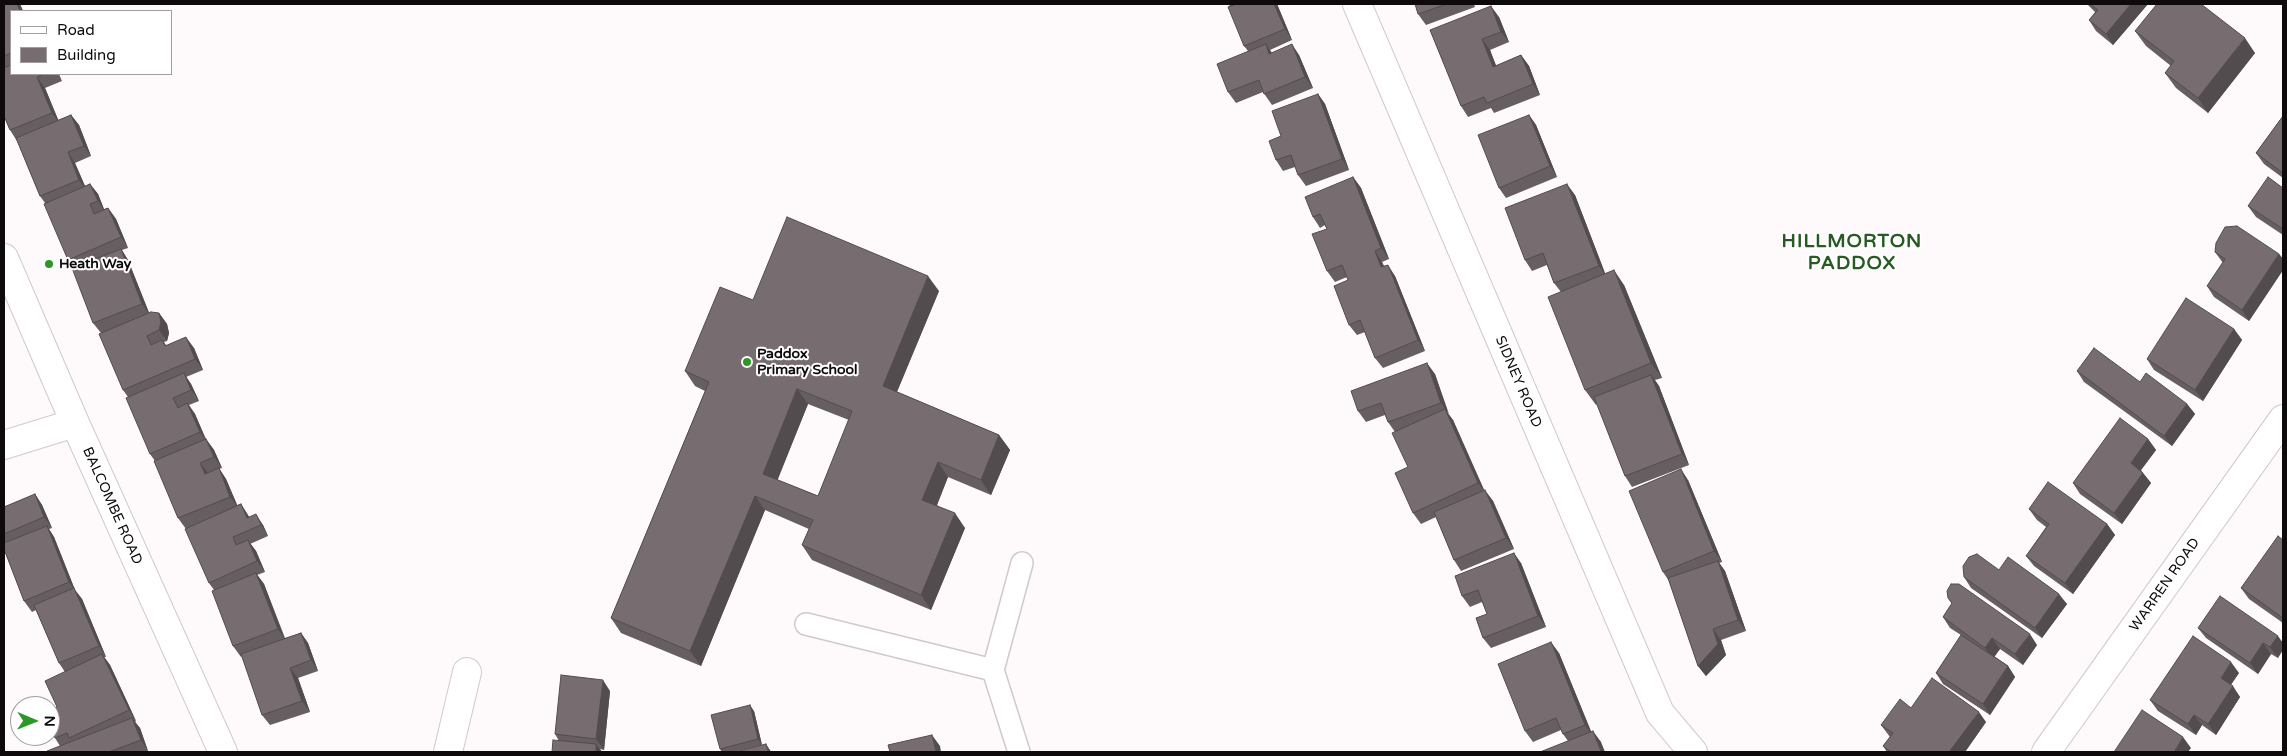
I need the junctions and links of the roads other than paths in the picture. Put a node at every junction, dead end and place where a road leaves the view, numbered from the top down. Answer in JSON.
{"nodes":[{"id":1,"x":1357,"y":4,"type":"edge"},
{"id":2,"x":4,"y":258,"type":"edge"},
{"id":3,"x":2283,"y":419,"type":"edge"},
{"id":4,"x":75,"y":423,"type":"junction"},
{"id":5,"x":4,"y":445,"type":"edge"},
{"id":6,"x":1022,"y":562,"type":"dead end"},
{"id":7,"x":806,"y":624,"type":"dead end"},
{"id":8,"x":993,"y":670,"type":"junction"},
{"id":9,"x":467,"y":672,"type":"dead end"},
{"id":10,"x":223,"y":752,"type":"edge"},
{"id":11,"x":448,"y":752,"type":"edge"},
{"id":12,"x":1019,"y":752,"type":"edge"},
{"id":13,"x":1693,"y":752,"type":"edge"},
{"id":14,"x":2046,"y":752,"type":"edge"}],
"edges":[{"from":1,"to":13,"type":"street","name":"SIDNEY ROAD"},
{"from":2,"to":4,"type":"street","name":"BALCOMBE ROAD"},
{"from":3,"to":14,"type":"street","name":"WARREN ROAD"},
{"from":4,"to":5,"type":"street"},
{"from":4,"to":10,"type":"street","name":"BALCOMBE ROAD"},
{"from":6,"to":8,"type":"lane"},
{"from":7,"to":8,"type":"lane"},
{"from":8,"to":12,"type":"lane"},
{"from":9,"to":11,"type":"street"}]}
